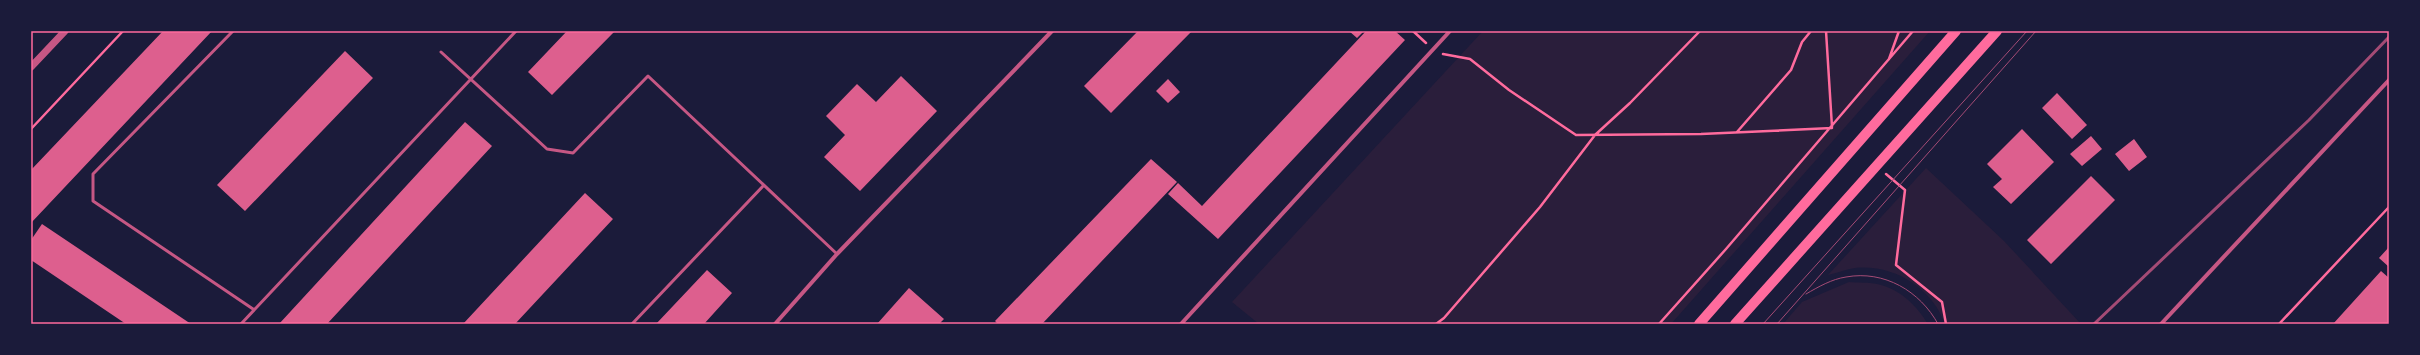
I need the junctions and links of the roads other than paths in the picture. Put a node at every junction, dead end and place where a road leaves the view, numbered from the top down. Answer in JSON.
{"nodes":[{"id":1,"x":66,"y":31,"type":"edge"},
{"id":2,"x":233,"y":31,"type":"edge"},
{"id":3,"x":516,"y":31,"type":"edge"},
{"id":4,"x":1052,"y":31,"type":"edge"},
{"id":5,"x":1450,"y":31,"type":"edge"},
{"id":6,"x":1956,"y":31,"type":"edge"},
{"id":7,"x":1997,"y":31,"type":"edge"},
{"id":8,"x":441,"y":52,"type":"dead end"},
{"id":9,"x":31,"y":67,"type":"edge"},
{"id":10,"x":470,"y":79,"type":"junction"},
{"id":11,"x":2389,"y":80,"type":"edge"},
{"id":12,"x":764,"y":185,"type":"junction"},
{"id":13,"x":837,"y":254,"type":"junction"},
{"id":14,"x":253,"y":309,"type":"junction"},
{"id":15,"x":241,"y":324,"type":"edge"},
{"id":16,"x":632,"y":324,"type":"edge"},
{"id":17,"x":775,"y":324,"type":"edge"},
{"id":18,"x":1181,"y":324,"type":"edge"},
{"id":19,"x":1699,"y":324,"type":"edge"},
{"id":20,"x":1735,"y":324,"type":"edge"},
{"id":21,"x":2161,"y":324,"type":"edge"}],
"edges":[{"from":1,"to":9,"type":"street"},
{"from":2,"to":14,"type":"lane"},
{"from":3,"to":10,"type":"lane"},
{"from":4,"to":13,"type":"street"},
{"from":5,"to":18,"type":"street"},
{"from":6,"to":19,"type":"main road"},
{"from":7,"to":20,"type":"main road"},
{"from":8,"to":10,"type":"lane"},
{"from":10,"to":12,"type":"lane"},
{"from":10,"to":14,"type":"lane"},
{"from":11,"to":21,"type":"street"},
{"from":12,"to":13,"type":"lane"},
{"from":12,"to":16,"type":"lane"},
{"from":13,"to":17,"type":"street"},
{"from":14,"to":15,"type":"lane"}]}
